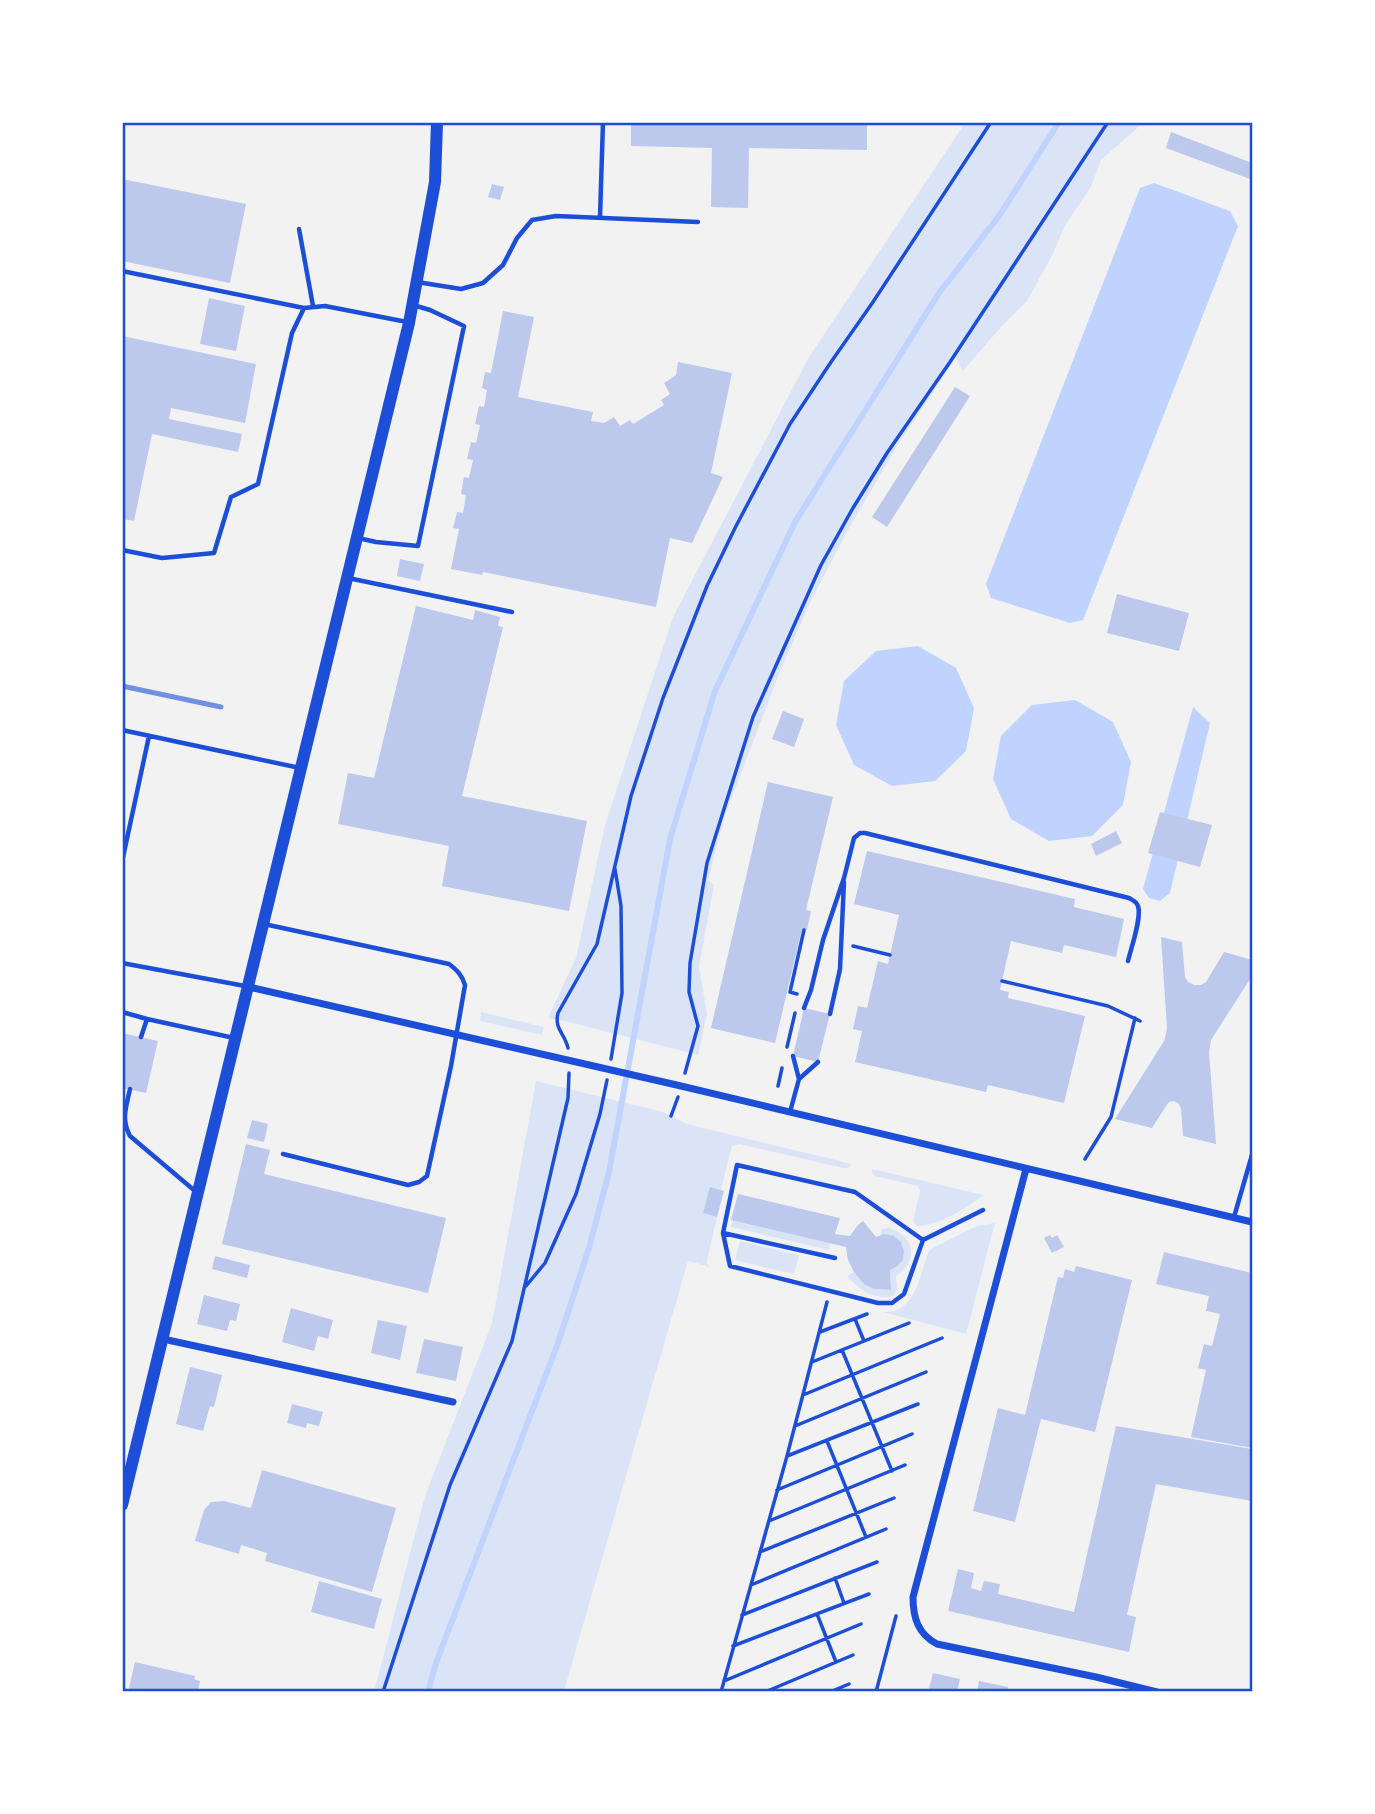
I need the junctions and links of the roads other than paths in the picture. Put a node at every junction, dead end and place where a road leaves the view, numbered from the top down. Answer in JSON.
{"nodes":[{"id":1,"x":437,"y":122,"type":"edge"},
{"id":2,"x":603,"y":122,"type":"edge"},
{"id":3,"x":600,"y":217,"type":"junction"},
{"id":4,"x":698,"y":222,"type":"dead end"},
{"id":5,"x":299,"y":229,"type":"dead end"},
{"id":6,"x":122,"y":271,"type":"edge"},
{"id":7,"x":417,"y":282,"type":"junction"},
{"id":8,"x":412,"y":305,"type":"junction"},
{"id":9,"x":313,"y":306,"type":"junction"},
{"id":10,"x":304,"y":308,"type":"junction"},
{"id":11,"x":409,"y":323,"type":"junction"},
{"id":12,"x":357,"y":538,"type":"junction"},
{"id":13,"x":122,"y":550,"type":"edge"},
{"id":14,"x":348,"y":578,"type":"junction"},
{"id":15,"x":512,"y":612,"type":"dead end"},
{"id":16,"x":122,"y":730,"type":"edge"},
{"id":17,"x":149,"y":736,"type":"junction"},
{"id":18,"x":302,"y":768,"type":"junction"},
{"id":19,"x":122,"y":862,"type":"edge"},
{"id":20,"x":844,"y":878,"type":"junction"},
{"id":21,"x":263,"y":923,"type":"junction"},
{"id":22,"x":1128,"y":961,"type":"dead end"},
{"id":23,"x":122,"y":963,"type":"edge"},
{"id":24,"x":249,"y":987,"type":"junction"},
{"id":25,"x":804,"y":1008,"type":"dead end"},
{"id":26,"x":122,"y":1012,"type":"edge"},
{"id":27,"x":830,"y":1014,"type":"dead end"},
{"id":28,"x":147,"y":1019,"type":"junction"},
{"id":29,"x":457,"y":1035,"type":"junction"},
{"id":30,"x":141,"y":1037,"type":"dead end"},
{"id":31,"x":236,"y":1039,"type":"junction"},
{"id":32,"x":793,"y":1056,"type":"dead end"},
{"id":33,"x":818,"y":1062,"type":"dead end"},
{"id":34,"x":799,"y":1079,"type":"junction"},
{"id":35,"x":130,"y":1090,"type":"dead end"},
{"id":36,"x":125,"y":1096,"type":"edge"},
{"id":37,"x":790,"y":1112,"type":"junction"},
{"id":38,"x":283,"y":1154,"type":"dead end"},
{"id":39,"x":1252,"y":1155,"type":"edge"},
{"id":40,"x":1026,"y":1169,"type":"junction"},
{"id":41,"x":198,"y":1194,"type":"junction"},
{"id":42,"x":983,"y":1210,"type":"dead end"},
{"id":43,"x":1234,"y":1217,"type":"junction"},
{"id":44,"x":1252,"y":1222,"type":"edge"},
{"id":45,"x":723,"y":1233,"type":"junction"},
{"id":46,"x":923,"y":1240,"type":"junction"},
{"id":47,"x":835,"y":1258,"type":"dead end"},
{"id":48,"x":163,"y":1339,"type":"junction"},
{"id":49,"x":453,"y":1402,"type":"dead end"},
{"id":50,"x":122,"y":1505,"type":"edge"},
{"id":51,"x":1157,"y":1692,"type":"edge"}],
"edges":[{"from":1,"to":7,"type":"main road"},
{"from":2,"to":3,"type":"lane"},
{"from":3,"to":4,"type":"lane"},
{"from":3,"to":7,"type":"lane"},
{"from":5,"to":9,"type":"lane"},
{"from":6,"to":10,"type":"lane"},
{"from":7,"to":8,"type":"main road"},
{"from":8,"to":11,"type":"main road"},
{"from":8,"to":12,"type":"lane"},
{"from":9,"to":10,"type":"lane"},
{"from":9,"to":11,"type":"lane"},
{"from":10,"to":13,"type":"lane"},
{"from":11,"to":12,"type":"main road"},
{"from":12,"to":14,"type":"main road"},
{"from":14,"to":15,"type":"lane"},
{"from":14,"to":18,"type":"main road"},
{"from":16,"to":17,"type":"lane"},
{"from":17,"to":18,"type":"lane"},
{"from":17,"to":19,"type":"lane"},
{"from":18,"to":21,"type":"main road"},
{"from":20,"to":22,"type":"lane"},
{"from":20,"to":25,"type":"lane"},
{"from":20,"to":27,"type":"lane"},
{"from":21,"to":24,"type":"main road"},
{"from":21,"to":29,"type":"lane"},
{"from":23,"to":24,"type":"lane"},
{"from":24,"to":29,"type":"street"},
{"from":24,"to":31,"type":"main road"},
{"from":26,"to":28,"type":"lane"},
{"from":28,"to":30,"type":"lane"},
{"from":28,"to":31,"type":"lane"},
{"from":29,"to":37,"type":"street"},
{"from":29,"to":38,"type":"lane"},
{"from":31,"to":41,"type":"main road"},
{"from":32,"to":34,"type":"lane"},
{"from":33,"to":34,"type":"lane"},
{"from":34,"to":37,"type":"lane"},
{"from":35,"to":36,"type":"lane"},
{"from":36,"to":41,"type":"lane"},
{"from":37,"to":40,"type":"street"},
{"from":39,"to":43,"type":"lane"},
{"from":40,"to":43,"type":"street"},
{"from":40,"to":51,"type":"street"},
{"from":41,"to":48,"type":"main road"},
{"from":42,"to":46,"type":"lane"},
{"from":43,"to":44,"type":"street"},
{"from":45,"to":46,"type":"lane"},
{"from":45,"to":46,"type":"lane"},
{"from":45,"to":47,"type":"lane"},
{"from":48,"to":49,"type":"street"},
{"from":48,"to":50,"type":"main road"}]}
